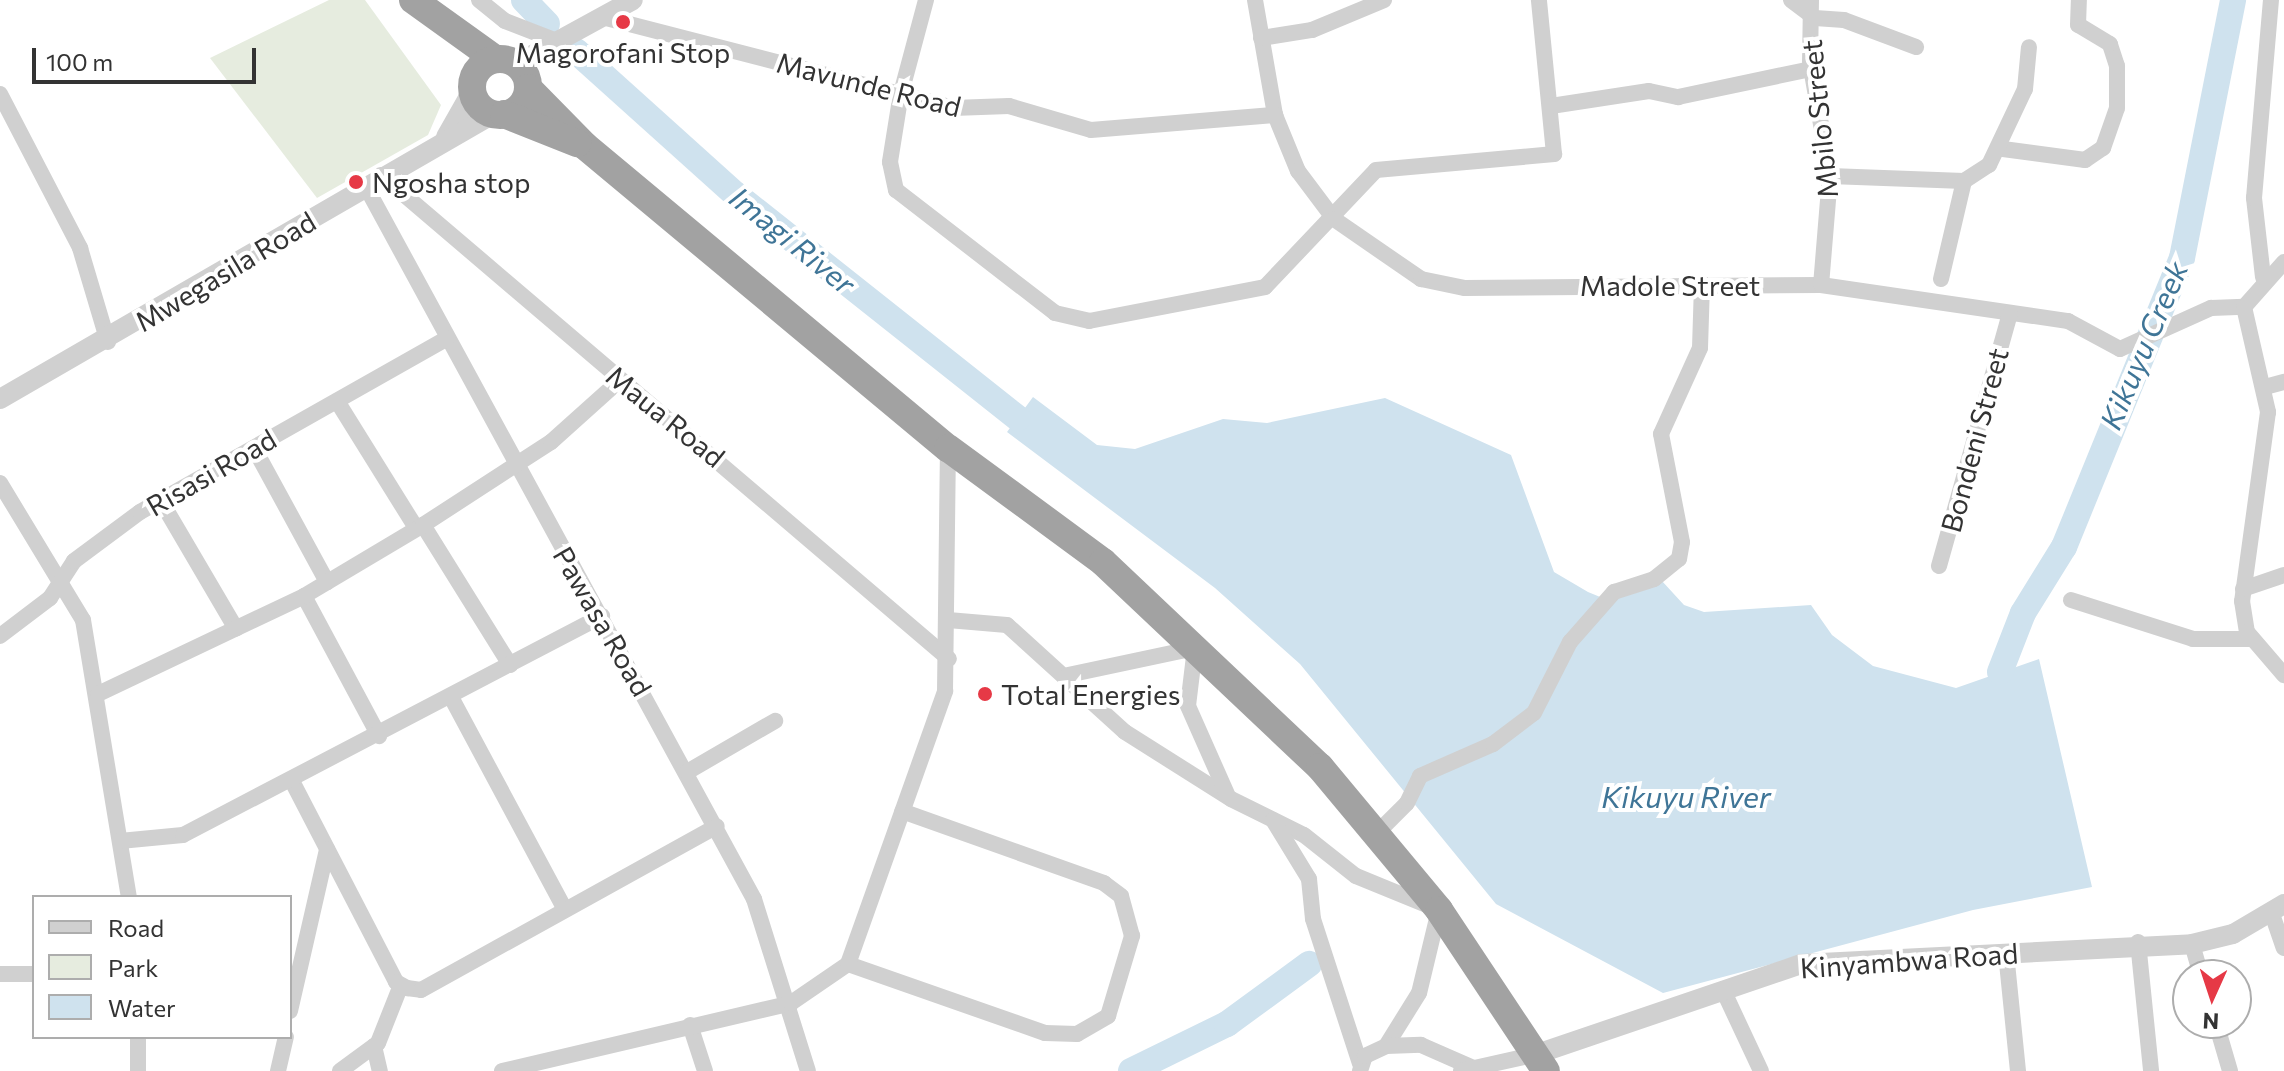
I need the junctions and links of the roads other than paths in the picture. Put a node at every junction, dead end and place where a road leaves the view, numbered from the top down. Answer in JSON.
{"nodes":[{"id":1,"x":479,"y":0,"type":"edge"},
{"id":2,"x":633,"y":0,"type":"edge"},
{"id":3,"x":926,"y":0,"type":"edge"},
{"id":4,"x":1255,"y":0,"type":"edge"},
{"id":5,"x":1384,"y":0,"type":"edge"},
{"id":6,"x":1539,"y":0,"type":"edge"},
{"id":7,"x":1791,"y":0,"type":"edge"},
{"id":8,"x":2079,"y":0,"type":"edge"},
{"id":9,"x":2271,"y":0,"type":"edge"},
{"id":10,"x":1811,"y":4,"type":"edge"},
{"id":11,"x":420,"y":7,"type":"edge"},
{"id":12,"x":606,"y":18,"type":"junction"},
{"id":13,"x":1261,"y":38,"type":"junction"},
{"id":14,"x":562,"y":43,"type":"junction"},
{"id":15,"x":1916,"y":47,"type":"dead end"},
{"id":16,"x":2029,"y":47,"type":"dead end"},
{"id":17,"x":1811,"y":69,"type":"junction"},
{"id":18,"x":517,"y":73,"type":"junction"},
{"id":19,"x":472,"y":85,"type":"junction"},
{"id":20,"x":901,"y":93,"type":"junction"},
{"id":21,"x":0,"y":94,"type":"edge"},
{"id":22,"x":1551,"y":106,"type":"junction"},
{"id":23,"x":498,"y":114,"type":"junction"},
{"id":24,"x":1275,"y":115,"type":"junction"},
{"id":25,"x":446,"y":137,"type":"junction"},
{"id":26,"x":585,"y":146,"type":"junction"},
{"id":27,"x":2003,"y":149,"type":"junction"},
{"id":28,"x":1830,"y":176,"type":"junction"},
{"id":29,"x":373,"y":180,"type":"junction"},
{"id":30,"x":1964,"y":181,"type":"junction"},
{"id":31,"x":1334,"y":219,"type":"junction"},
{"id":32,"x":2284,"y":262,"type":"edge"},
{"id":33,"x":2263,"y":277,"type":"junction"},
{"id":34,"x":1941,"y":279,"type":"junction"},
{"id":35,"x":1702,"y":283,"type":"junction"},
{"id":36,"x":1821,"y":285,"type":"junction"},
{"id":37,"x":1924,"y":301,"type":"junction"},
{"id":38,"x":1951,"y":305,"type":"junction"},
{"id":39,"x":2244,"y":307,"type":"junction"},
{"id":40,"x":2010,"y":314,"type":"junction"},
{"id":41,"x":447,"y":338,"type":"junction"},
{"id":42,"x":108,"y":342,"type":"junction"},
{"id":43,"x":620,"y":380,"type":"junction"},
{"id":44,"x":2284,"y":382,"type":"edge"},
{"id":45,"x":2265,"y":387,"type":"junction"},
{"id":46,"x":0,"y":399,"type":"edge"},
{"id":47,"x":337,"y":401,"type":"junction"},
{"id":48,"x":254,"y":448,"type":"junction"},
{"id":49,"x":948,"y":448,"type":"junction"},
{"id":50,"x":511,"y":464,"type":"junction"},
{"id":51,"x":0,"y":483,"type":"edge"},
{"id":52,"x":161,"y":501,"type":"junction"},
{"id":53,"x":420,"y":527,"type":"junction"},
{"id":54,"x":1939,"y":566,"type":"dead end"},
{"id":55,"x":2284,"y":575,"type":"edge"},
{"id":56,"x":60,"y":579,"type":"junction"},
{"id":57,"x":327,"y":582,"type":"junction"},
{"id":58,"x":2243,"y":589,"type":"junction"},
{"id":59,"x":304,"y":596,"type":"junction"},
{"id":60,"x":2071,"y":600,"type":"dead end"},
{"id":61,"x":602,"y":616,"type":"junction"},
{"id":62,"x":948,"y":620,"type":"junction"},
{"id":63,"x":236,"y":629,"type":"junction"},
{"id":64,"x":0,"y":636,"type":"edge"},
{"id":65,"x":2252,"y":639,"type":"junction"},
{"id":66,"x":1195,"y":648,"type":"junction"},
{"id":67,"x":949,"y":659,"type":"junction"},
{"id":68,"x":510,"y":665,"type":"junction"},
{"id":69,"x":1068,"y":675,"type":"junction"},
{"id":70,"x":2284,"y":675,"type":"edge"},
{"id":71,"x":98,"y":694,"type":"junction"},
{"id":72,"x":451,"y":697,"type":"junction"},
{"id":73,"x":775,"y":721,"type":"dead end"},
{"id":74,"x":379,"y":736,"type":"junction"},
{"id":75,"x":687,"y":772,"type":"junction"},
{"id":76,"x":293,"y":783,"type":"junction"},
{"id":77,"x":1231,"y":799,"type":"junction"},
{"id":78,"x":902,"y":811,"type":"junction"},
{"id":79,"x":1273,"y":820,"type":"junction"},
{"id":80,"x":717,"y":826,"type":"junction"},
{"id":81,"x":1377,"y":833,"type":"junction"},
{"id":82,"x":120,"y":841,"type":"junction"},
{"id":83,"x":327,"y":849,"type":"junction"},
{"id":84,"x":129,"y":895,"type":"edge"},
{"id":85,"x":563,"y":906,"type":"junction"},
{"id":86,"x":2277,"y":908,"type":"edge"},
{"id":87,"x":1439,"y":910,"type":"junction"},
{"id":88,"x":2138,"y":942,"type":"junction"},
{"id":89,"x":2192,"y":944,"type":"junction"},
{"id":90,"x":2284,"y":948,"type":"edge"},
{"id":91,"x":2006,"y":953,"type":"junction"},
{"id":92,"x":2196,"y":959,"type":"edge"},
{"id":93,"x":848,"y":964,"type":"junction"},
{"id":94,"x":0,"y":974,"type":"edge"},
{"id":95,"x":32,"y":974,"type":"edge"},
{"id":96,"x":401,"y":985,"type":"junction"},
{"id":97,"x":1724,"y":992,"type":"junction"},
{"id":98,"x":292,"y":1002,"type":"edge"},
{"id":99,"x":791,"y":1003,"type":"junction"},
{"id":100,"x":690,"y":1025,"type":"junction"},
{"id":101,"x":138,"y":1039,"type":"edge"},
{"id":102,"x":286,"y":1039,"type":"edge"},
{"id":103,"x":2221,"y":1039,"type":"edge"},
{"id":104,"x":374,"y":1046,"type":"junction"},
{"id":105,"x":1386,"y":1046,"type":"junction"},
{"id":106,"x":1542,"y":1062,"type":"edge"},
{"id":107,"x":536,"y":1066,"type":"edge"},
{"id":108,"x":1360,"y":1068,"type":"edge"},
{"id":109,"x":1466,"y":1069,"type":"edge"},
{"id":110,"x":138,"y":1071,"type":"edge"},
{"id":111,"x":278,"y":1071,"type":"edge"},
{"id":112,"x":340,"y":1071,"type":"edge"},
{"id":113,"x":380,"y":1071,"type":"edge"},
{"id":114,"x":502,"y":1071,"type":"edge"},
{"id":115,"x":705,"y":1071,"type":"edge"},
{"id":116,"x":808,"y":1071,"type":"edge"},
{"id":117,"x":1761,"y":1071,"type":"edge"},
{"id":118,"x":2018,"y":1071,"type":"edge"},
{"id":119,"x":2151,"y":1071,"type":"edge"},
{"id":120,"x":2230,"y":1071,"type":"edge"}],
"edges":[{"from":1,"to":14,"type":"street"},
{"from":2,"to":12,"type":"street"},
{"from":3,"to":20,"type":"street"},
{"from":4,"to":13,"type":"street","name":"Madole Street"},
{"from":5,"to":13,"type":"street"},
{"from":6,"to":22,"type":"street"},
{"from":7,"to":10,"type":"street"},
{"from":8,"to":27,"type":"street"},
{"from":9,"to":33,"type":"street"},
{"from":10,"to":15,"type":"street"},
{"from":10,"to":17,"type":"street","name":"Mbilo Street"},
{"from":11,"to":18,"type":"highway"},
{"from":11,"to":19,"type":"highway"},
{"from":12,"to":14,"type":"street"},
{"from":12,"to":20,"type":"street","name":"Mavunde Road"},
{"from":13,"to":24,"type":"street","name":"Madole Street"},
{"from":14,"to":18,"type":"street"},
{"from":16,"to":27,"type":"street"},
{"from":17,"to":22,"type":"street"},
{"from":17,"to":28,"type":"street","name":"Mbilo Street"},
{"from":18,"to":19,"type":"highway"},
{"from":18,"to":23,"type":"highway"},
{"from":18,"to":26,"type":"highway"},
{"from":19,"to":23,"type":"highway"},
{"from":19,"to":25,"type":"street"},
{"from":20,"to":24,"type":"street","name":"Mavunde Road"},
{"from":20,"to":31,"type":"street"},
{"from":21,"to":42,"type":"street"},
{"from":22,"to":31,"type":"street"},
{"from":23,"to":25,"type":"street","name":"Mwegasila Road"},
{"from":23,"to":26,"type":"highway"},
{"from":24,"to":31,"type":"street","name":"Madole Street"},
{"from":25,"to":29,"type":"street","name":"Mwegasila Road"},
{"from":26,"to":49,"type":"highway"},
{"from":27,"to":30,"type":"street"},
{"from":28,"to":30,"type":"street"},
{"from":28,"to":36,"type":"street","name":"Mbilo Street"},
{"from":29,"to":41,"type":"street","name":"Pawasa Road"},
{"from":29,"to":42,"type":"street","name":"Mwegasila Road"},
{"from":29,"to":43,"type":"street","name":"Maua Road"},
{"from":30,"to":34,"type":"street"},
{"from":31,"to":35,"type":"street","name":"Madole Street"},
{"from":32,"to":33,"type":"street"},
{"from":33,"to":39,"type":"street"},
{"from":34,"to":37,"type":"street"},
{"from":34,"to":38,"type":"street"},
{"from":35,"to":36,"type":"street","name":"Madole Street"},
{"from":35,"to":81,"type":"street"},
{"from":36,"to":37,"type":"street","name":"Madole Street"},
{"from":37,"to":38,"type":"street","name":"Madole Street"},
{"from":38,"to":40,"type":"street","name":"Madole Street"},
{"from":39,"to":40,"type":"street","name":"Madole Street"},
{"from":39,"to":45,"type":"street"},
{"from":40,"to":54,"type":"street","name":"Bondeni Street"},
{"from":41,"to":47,"type":"street","name":"Risasi Road"},
{"from":41,"to":50,"type":"street","name":"Pawasa Road"},
{"from":42,"to":46,"type":"street","name":"Mwegasila Road"},
{"from":43,"to":50,"type":"street"},
{"from":43,"to":67,"type":"street","name":"Maua Road"},
{"from":44,"to":45,"type":"street"},
{"from":45,"to":58,"type":"street"},
{"from":47,"to":48,"type":"street","name":"Risasi Road"},
{"from":47,"to":53,"type":"street"},
{"from":48,"to":52,"type":"street","name":"Risasi Road"},
{"from":48,"to":57,"type":"street"},
{"from":49,"to":62,"type":"street"},
{"from":49,"to":66,"type":"highway"},
{"from":50,"to":53,"type":"street"},
{"from":50,"to":61,"type":"street","name":"Pawasa Road"},
{"from":51,"to":56,"type":"street"},
{"from":52,"to":56,"type":"street","name":"Risasi Road"},
{"from":52,"to":63,"type":"street"},
{"from":53,"to":57,"type":"street"},
{"from":53,"to":68,"type":"street"},
{"from":55,"to":58,"type":"street"},
{"from":56,"to":64,"type":"street","name":"Risasi Road"},
{"from":56,"to":71,"type":"street"},
{"from":57,"to":59,"type":"street"},
{"from":58,"to":65,"type":"street"},
{"from":59,"to":63,"type":"street"},
{"from":59,"to":74,"type":"street"},
{"from":60,"to":65,"type":"street"},
{"from":61,"to":68,"type":"street"},
{"from":61,"to":75,"type":"street","name":"Pawasa Road"},
{"from":62,"to":67,"type":"street"},
{"from":62,"to":69,"type":"street"},
{"from":63,"to":71,"type":"street"},
{"from":65,"to":70,"type":"street"},
{"from":66,"to":69,"type":"street"},
{"from":66,"to":77,"type":"street"},
{"from":66,"to":81,"type":"highway"},
{"from":67,"to":78,"type":"street"},
{"from":68,"to":72,"type":"street"},
{"from":69,"to":77,"type":"street"},
{"from":71,"to":82,"type":"street"},
{"from":72,"to":74,"type":"street"},
{"from":72,"to":85,"type":"street"},
{"from":73,"to":75,"type":"street"},
{"from":74,"to":76,"type":"street"},
{"from":75,"to":80,"type":"street","name":"Pawasa Road"},
{"from":76,"to":82,"type":"street"},
{"from":76,"to":83,"type":"street"},
{"from":77,"to":79,"type":"street"},
{"from":78,"to":93,"type":"street"},
{"from":78,"to":93,"type":"street"},
{"from":79,"to":87,"type":"street"},
{"from":79,"to":108,"type":"street"},
{"from":80,"to":85,"type":"street"},
{"from":80,"to":99,"type":"street","name":"Pawasa Road"},
{"from":81,"to":87,"type":"highway"},
{"from":82,"to":84,"type":"street"},
{"from":83,"to":96,"type":"street"},
{"from":83,"to":98,"type":"street"},
{"from":85,"to":96,"type":"street"},
{"from":86,"to":89,"type":"street","name":"Kinyambwa Road"},
{"from":86,"to":90,"type":"street"},
{"from":87,"to":105,"type":"street"},
{"from":87,"to":106,"type":"highway"},
{"from":88,"to":89,"type":"street","name":"Kinyambwa Road"},
{"from":88,"to":91,"type":"street","name":"Kinyambwa Road"},
{"from":88,"to":119,"type":"street"},
{"from":89,"to":92,"type":"street"},
{"from":91,"to":97,"type":"street","name":"Kinyambwa Road"},
{"from":91,"to":118,"type":"street"},
{"from":93,"to":99,"type":"street"},
{"from":94,"to":95,"type":"street"},
{"from":96,"to":104,"type":"street"},
{"from":97,"to":106,"type":"street","name":"Kinyambwa Road"},
{"from":97,"to":117,"type":"street"},
{"from":99,"to":100,"type":"street"},
{"from":99,"to":116,"type":"street","name":"Pawasa Road"},
{"from":100,"to":107,"type":"street"},
{"from":100,"to":115,"type":"street"},
{"from":101,"to":110,"type":"street"},
{"from":102,"to":111,"type":"street"},
{"from":103,"to":120,"type":"street"},
{"from":104,"to":112,"type":"street"},
{"from":104,"to":113,"type":"street"},
{"from":105,"to":108,"type":"street"},
{"from":105,"to":109,"type":"street"},
{"from":106,"to":109,"type":"street"},
{"from":107,"to":114,"type":"street"}]}
